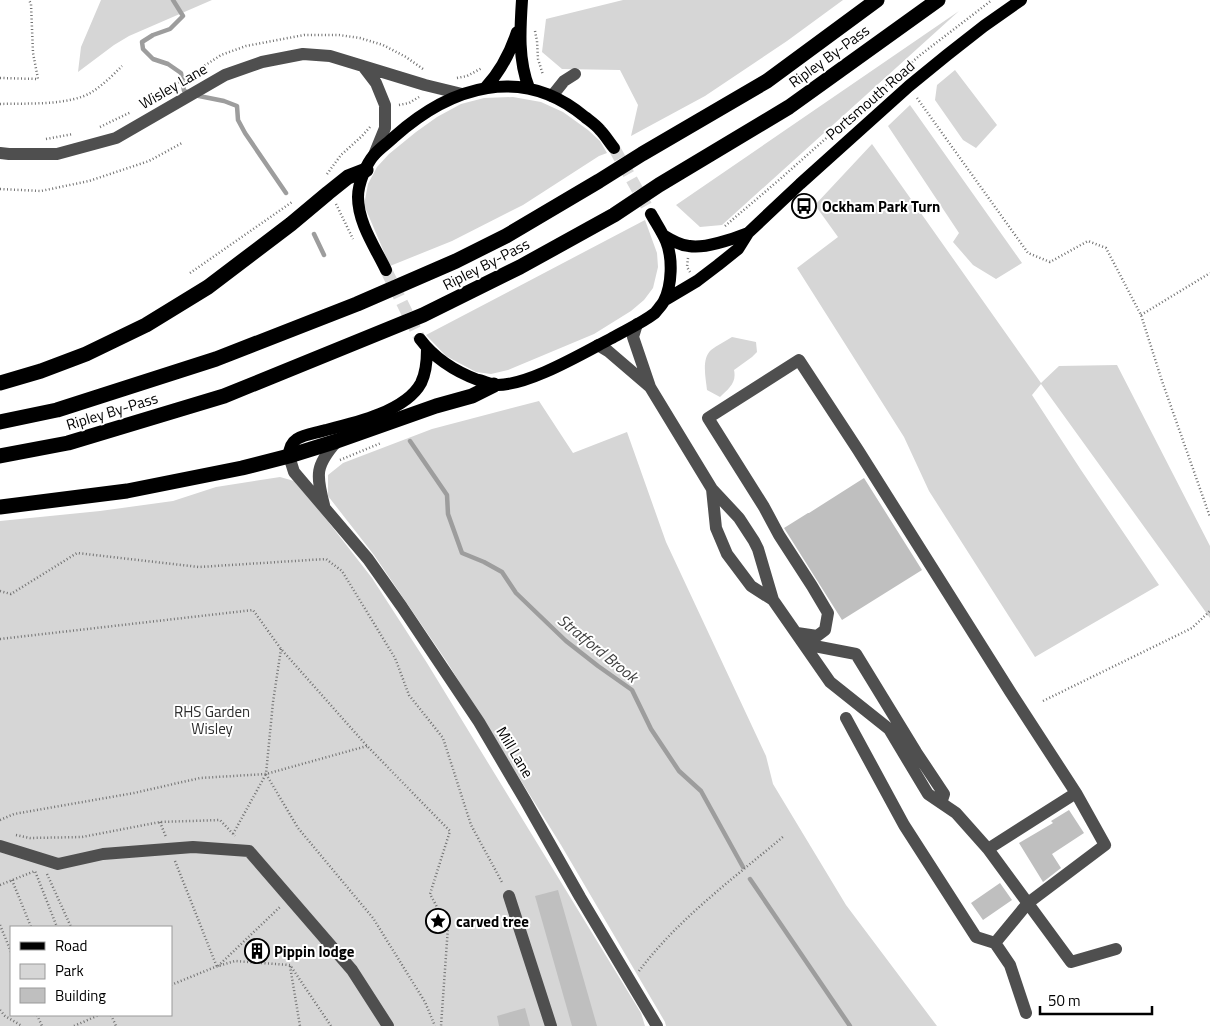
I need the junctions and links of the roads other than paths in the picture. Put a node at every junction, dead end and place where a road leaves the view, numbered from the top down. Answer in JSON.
{"nodes":[{"id":1,"x":522,"y":0,"type":"edge"},
{"id":2,"x":877,"y":0,"type":"edge"},
{"id":3,"x":938,"y":0,"type":"edge"},
{"id":4,"x":1021,"y":0,"type":"edge"},
{"id":5,"x":520,"y":23,"type":"junction"},
{"id":6,"x":363,"y":66,"type":"junction"},
{"id":7,"x":575,"y":74,"type":"dead end"},
{"id":8,"x":485,"y":88,"type":"junction"},
{"id":9,"x":529,"y":88,"type":"junction"},
{"id":10,"x":462,"y":94,"type":"junction"},
{"id":11,"x":552,"y":96,"type":"junction"},
{"id":12,"x":614,"y":148,"type":"tunnel mouth"},
{"id":13,"x":0,"y":153,"type":"edge"},
{"id":14,"x":374,"y":155,"type":"junction"},
{"id":15,"x":366,"y":170,"type":"junction"},
{"id":16,"x":651,"y":214,"type":"tunnel mouth"},
{"id":17,"x":748,"y":233,"type":"junction"},
{"id":18,"x":663,"y":235,"type":"junction"},
{"id":19,"x":386,"y":270,"type":"tunnel mouth"},
{"id":20,"x":665,"y":300,"type":"junction"},
{"id":21,"x":637,"y":324,"type":"junction"},
{"id":22,"x":598,"y":345,"type":"junction"},
{"id":23,"x":0,"y":383,"type":"edge"},
{"id":24,"x":494,"y":385,"type":"junction"},
{"id":25,"x":650,"y":388,"type":"junction"},
{"id":26,"x":0,"y":422,"type":"edge"},
{"id":27,"x":337,"y":441,"type":"junction"},
{"id":28,"x":0,"y":456,"type":"edge"},
{"id":29,"x":289,"y":456,"type":"junction"},
{"id":30,"x":712,"y":489,"type":"junction"},
{"id":31,"x":0,"y":508,"type":"edge"},
{"id":32,"x":325,"y":508,"type":"junction"},
{"id":33,"x":773,"y":600,"type":"junction"},
{"id":34,"x":797,"y":633,"type":"junction"},
{"id":35,"x":804,"y":644,"type":"junction"},
{"id":36,"x":846,"y":718,"type":"dead end"},
{"id":37,"x":1076,"y":792,"type":"junction"},
{"id":38,"x":942,"y":803,"type":"junction"},
{"id":39,"x":0,"y":846,"type":"edge"},
{"id":40,"x":988,"y":849,"type":"junction"},
{"id":41,"x":509,"y":896,"type":"road end"},
{"id":42,"x":1028,"y":903,"type":"junction"},
{"id":43,"x":995,"y":943,"type":"junction"},
{"id":44,"x":1116,"y":949,"type":"dead end"},
{"id":45,"x":1026,"y":1013,"type":"dead end"},
{"id":46,"x":388,"y":1026,"type":"edge"},
{"id":47,"x":551,"y":1026,"type":"edge"},
{"id":48,"x":657,"y":1026,"type":"edge"}],
"edges":[{"from":1,"to":5,"type":"main road"},
{"from":2,"to":26,"type":"highway","name":"Ripley By-Pass"},
{"from":3,"to":28,"type":"highway","name":"Ripley By-Pass"},
{"from":4,"to":17,"type":"main road","name":"Portsmouth Road"},
{"from":5,"to":8,"type":"main road"},
{"from":5,"to":9,"type":"main road"},
{"from":6,"to":10,"type":"street","name":"Wisley Lane"},
{"from":6,"to":13,"type":"street","name":"Wisley Lane"},
{"from":6,"to":14,"type":"street"},
{"from":7,"to":11,"type":"street"},
{"from":8,"to":9,"type":"main road"},
{"from":8,"to":10,"type":"main road"},
{"from":9,"to":11,"type":"main road"},
{"from":10,"to":14,"type":"main road"},
{"from":11,"to":12,"type":"main road"},
{"from":14,"to":15,"type":"main road"},
{"from":15,"to":19,"type":"main road"},
{"from":15,"to":23,"type":"highway"},
{"from":16,"to":18,"type":"main road"},
{"from":17,"to":18,"type":"main road","name":"Portsmouth Road"},
{"from":17,"to":20,"type":"main road","name":"Portsmouth Road"},
{"from":18,"to":20,"type":"main road"},
{"from":20,"to":21,"type":"main road","name":"Portsmouth Road"},
{"from":21,"to":22,"type":"main road","name":"Portsmouth Road"},
{"from":21,"to":25,"type":"street"},
{"from":22,"to":24,"type":"main road","name":"Portsmouth Road"},
{"from":22,"to":25,"type":"street"},
{"from":24,"to":27,"type":"highway"},
{"from":24,"to":29,"type":"main road"},
{"from":25,"to":30,"type":"street"},
{"from":27,"to":29,"type":"highway"},
{"from":27,"to":32,"type":"street","name":"Mill Lane"},
{"from":29,"to":31,"type":"highway"},
{"from":29,"to":32,"type":"street","name":"Mill Lane"},
{"from":30,"to":33,"type":"street"},
{"from":30,"to":33,"type":"street"},
{"from":32,"to":48,"type":"street","name":"Mill Lane"},
{"from":33,"to":34,"type":"street"},
{"from":34,"to":35,"type":"street"},
{"from":34,"to":37,"type":"street"},
{"from":35,"to":38,"type":"street"},
{"from":35,"to":38,"type":"street"},
{"from":36,"to":43,"type":"street"},
{"from":37,"to":40,"type":"street"},
{"from":37,"to":42,"type":"street"},
{"from":38,"to":40,"type":"street"},
{"from":39,"to":46,"type":"street"},
{"from":40,"to":42,"type":"street"},
{"from":41,"to":47,"type":"street"},
{"from":42,"to":43,"type":"street"},
{"from":42,"to":44,"type":"street"},
{"from":43,"to":45,"type":"street"}]}
